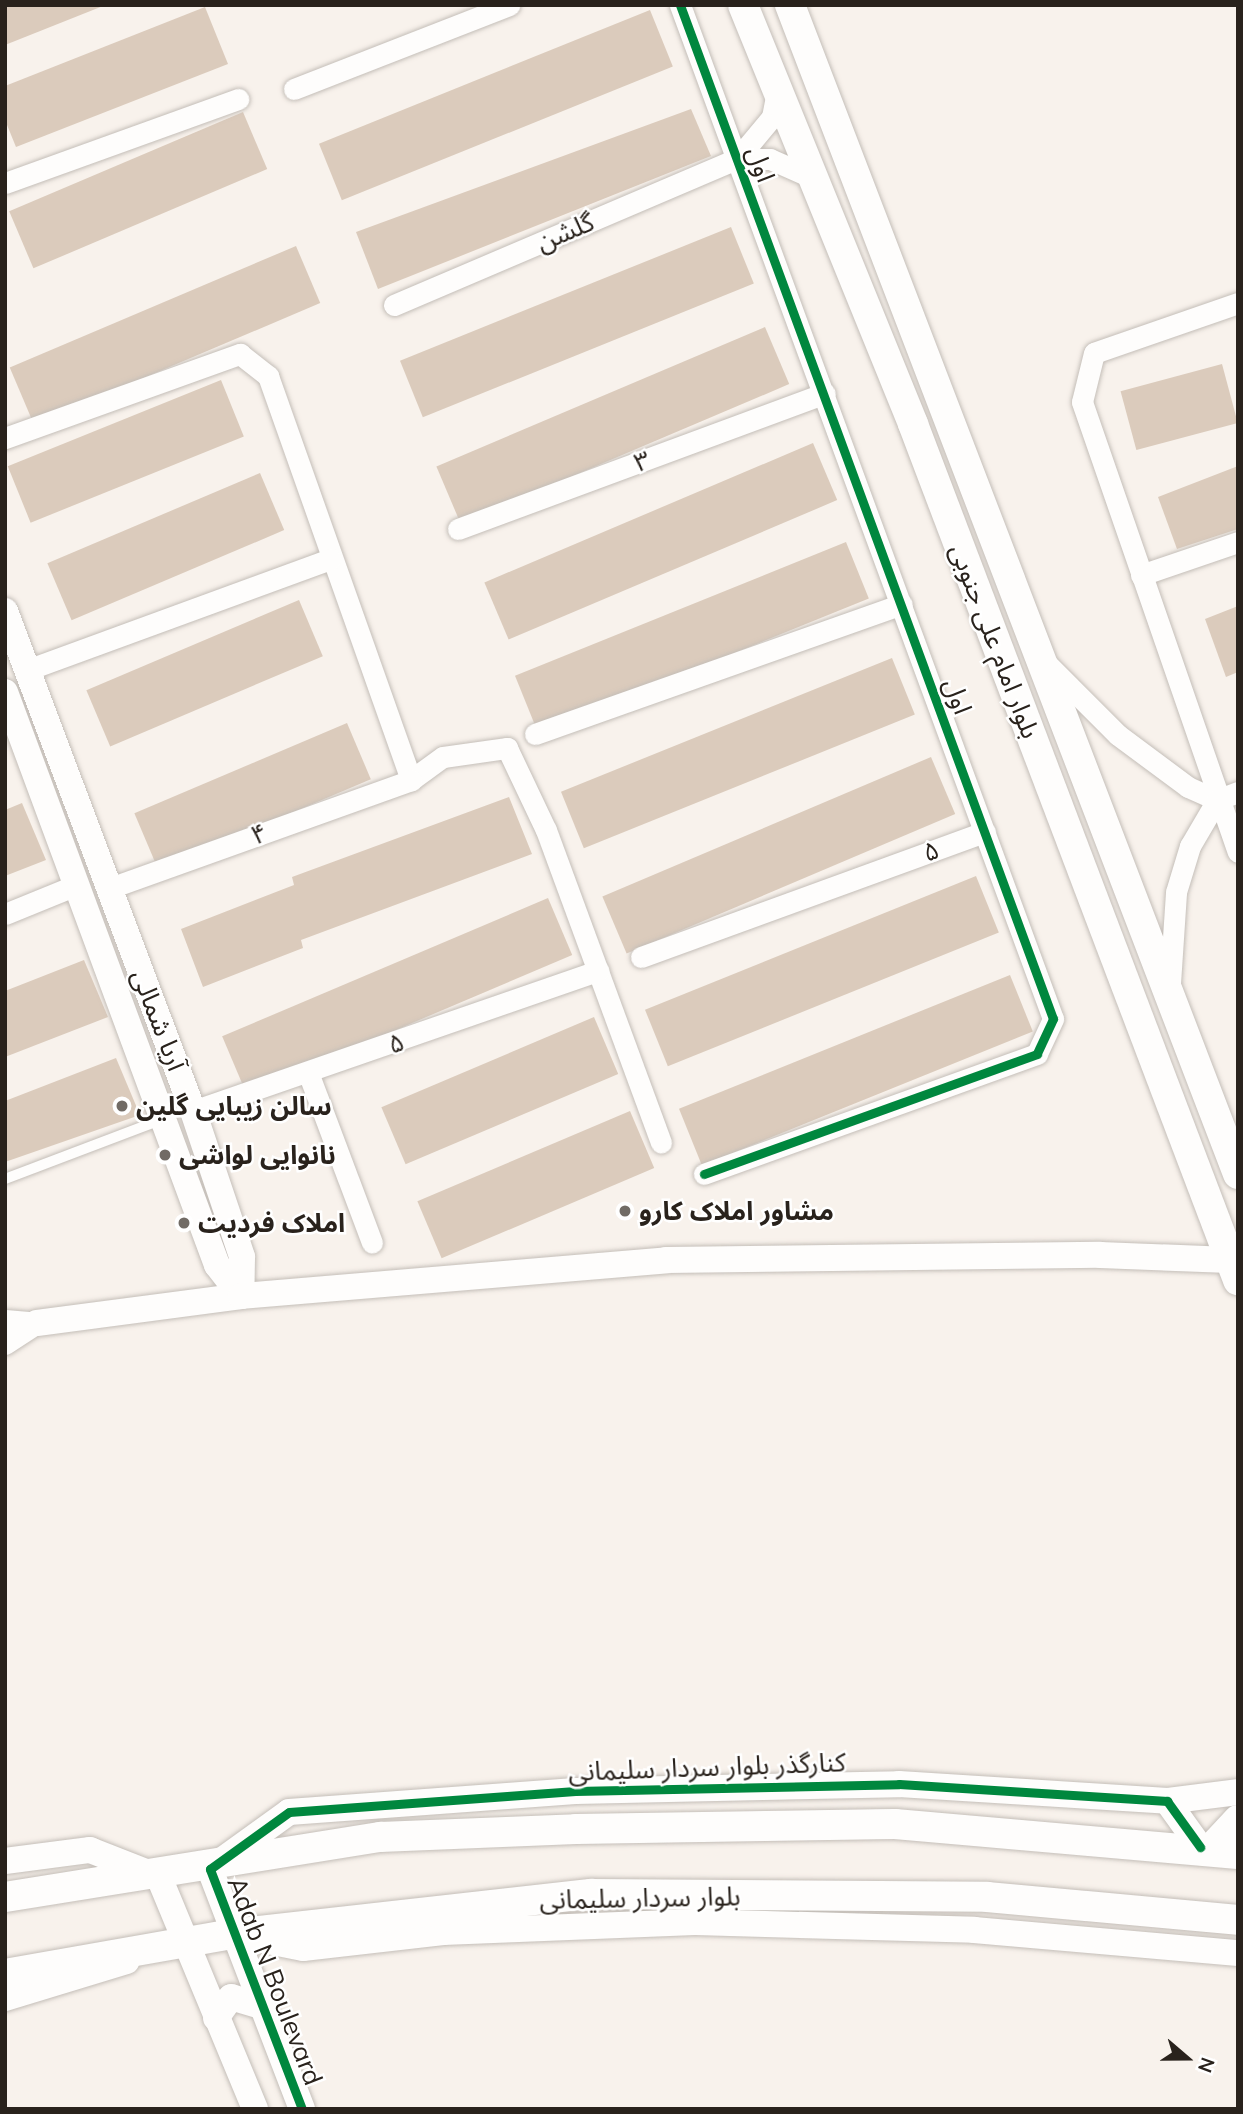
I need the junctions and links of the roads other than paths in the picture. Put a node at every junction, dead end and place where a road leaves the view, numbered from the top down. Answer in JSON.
{"nodes":[{"id":1,"x":509,"y":5,"type":"edge"},
{"id":2,"x":743,"y":5,"type":"edge"},
{"id":3,"x":790,"y":5,"type":"edge"},
{"id":4,"x":684,"y":12,"type":"edge"},
{"id":5,"x":294,"y":89,"type":"dead end"},
{"id":6,"x":777,"y":91,"type":"junction"},
{"id":7,"x":238,"y":99,"type":"dead end"},
{"id":8,"x":737,"y":159,"type":"junction"},
{"id":9,"x":811,"y":177,"type":"junction"},
{"id":10,"x":5,"y":183,"type":"edge"},
{"id":11,"x":1238,"y":303,"type":"edge"},
{"id":12,"x":394,"y":306,"type":"dead end"},
{"id":13,"x":825,"y":393,"type":"junction"},
{"id":14,"x":5,"y":438,"type":"edge"},
{"id":15,"x":458,"y":529,"type":"dead end"},
{"id":16,"x":1238,"y":541,"type":"edge"},
{"id":17,"x":330,"y":559,"type":"junction"},
{"id":18,"x":1141,"y":575,"type":"junction"},
{"id":19,"x":902,"y":604,"type":"junction"},
{"id":20,"x":5,"y":611,"type":"edge"},
{"id":21,"x":1047,"y":664,"type":"junction"},
{"id":22,"x":26,"y":670,"type":"junction"},
{"id":23,"x":5,"y":692,"type":"edge"},
{"id":24,"x":536,"y":734,"type":"dead end"},
{"id":25,"x":411,"y":780,"type":"junction"},
{"id":26,"x":1238,"y":792,"type":"edge"},
{"id":27,"x":1217,"y":800,"type":"junction"},
{"id":28,"x":985,"y":832,"type":"junction"},
{"id":29,"x":1238,"y":852,"type":"edge"},
{"id":30,"x":76,"y":885,"type":"junction"},
{"id":31,"x":107,"y":889,"type":"junction"},
{"id":32,"x":5,"y":914,"type":"edge"},
{"id":33,"x":641,"y":957,"type":"dead end"},
{"id":34,"x":598,"y":971,"type":"junction"},
{"id":35,"x":1173,"y":1010,"type":"junction"},
{"id":36,"x":1143,"y":1030,"type":"junction"},
{"id":37,"x":309,"y":1074,"type":"junction"},
{"id":38,"x":192,"y":1111,"type":"junction"},
{"id":39,"x":165,"y":1118,"type":"junction"},
{"id":40,"x":661,"y":1143,"type":"dead end"},
{"id":41,"x":704,"y":1174,"type":"dead end"},
{"id":42,"x":1238,"y":1174,"type":"edge"},
{"id":43,"x":5,"y":1180,"type":"edge"},
{"id":44,"x":372,"y":1243,"type":"dead end"},
{"id":45,"x":1234,"y":1270,"type":"edge"},
{"id":46,"x":241,"y":1296,"type":"junction"},
{"id":47,"x":5,"y":1320,"type":"edge"},
{"id":48,"x":37,"y":1323,"type":"junction"},
{"id":49,"x":5,"y":1344,"type":"edge"},
{"id":50,"x":899,"y":1784,"type":"junction"},
{"id":51,"x":575,"y":1791,"type":"junction"},
{"id":52,"x":1238,"y":1793,"type":"edge"},
{"id":53,"x":1167,"y":1801,"type":"junction"},
{"id":54,"x":1238,"y":1821,"type":"edge"},
{"id":55,"x":895,"y":1824,"type":"junction"},
{"id":56,"x":576,"y":1829,"type":"junction"},
{"id":57,"x":1216,"y":1850,"type":"edge"},
{"id":58,"x":5,"y":1861,"type":"edge"},
{"id":59,"x":210,"y":1869,"type":"junction"},
{"id":60,"x":159,"y":1877,"type":"junction"},
{"id":61,"x":591,"y":1894,"type":"junction"},
{"id":62,"x":902,"y":1896,"type":"junction"},
{"id":63,"x":5,"y":1897,"type":"edge"},
{"id":64,"x":1235,"y":1920,"type":"edge"},
{"id":65,"x":591,"y":1926,"type":"junction"},
{"id":66,"x":902,"y":1928,"type":"junction"},
{"id":67,"x":232,"y":1934,"type":"junction"},
{"id":68,"x":182,"y":1942,"type":"junction"},
{"id":69,"x":1169,"y":1944,"type":"junction"},
{"id":70,"x":1238,"y":1953,"type":"edge"},
{"id":71,"x":5,"y":1974,"type":"edge"},
{"id":72,"x":5,"y":1998,"type":"edge"},
{"id":73,"x":258,"y":2005,"type":"junction"},
{"id":74,"x":216,"y":2018,"type":"junction"},
{"id":75,"x":255,"y":2109,"type":"edge"},
{"id":76,"x":302,"y":2109,"type":"edge"}],
"edges":[{"from":1,"to":5,"type":"street"},
{"from":2,"to":6,"type":"main road","name":"بلوار امام علی جنوبی"},
{"from":3,"to":21,"type":"main road","name":"بلوار امام علی جنوبی"},
{"from":4,"to":8,"type":"street","name":"اول"},
{"from":6,"to":8,"type":"street"},
{"from":6,"to":9,"type":"main road","name":"بلوار امام علی جنوبی"},
{"from":7,"to":10,"type":"street"},
{"from":8,"to":9,"type":"street"},
{"from":8,"to":12,"type":"street","name":"گلشن"},
{"from":8,"to":13,"type":"street","name":"اول"},
{"from":9,"to":36,"type":"main road","name":"بلوار امام علی جنوبی"},
{"from":11,"to":18,"type":"street"},
{"from":13,"to":15,"type":"street","name":"۳"},
{"from":13,"to":19,"type":"street","name":"اول"},
{"from":14,"to":17,"type":"street"},
{"from":16,"to":18,"type":"street"},
{"from":17,"to":22,"type":"street"},
{"from":17,"to":25,"type":"street"},
{"from":18,"to":27,"type":"street"},
{"from":19,"to":24,"type":"street"},
{"from":19,"to":28,"type":"street","name":"اول"},
{"from":20,"to":22,"type":"street","name":"آریا شمالی"},
{"from":21,"to":27,"type":"street"},
{"from":21,"to":35,"type":"main road","name":"بلوار امام علی جنوبی"},
{"from":22,"to":31,"type":"street","name":"آریا شمالی"},
{"from":23,"to":30,"type":"street","name":"آریا شمالی"},
{"from":25,"to":31,"type":"street","name":"۴"},
{"from":25,"to":34,"type":"street","name":"۴"},
{"from":26,"to":27,"type":"street"},
{"from":27,"to":29,"type":"street"},
{"from":27,"to":35,"type":"street"},
{"from":28,"to":33,"type":"street","name":"۵"},
{"from":28,"to":41,"type":"street","name":"اول"},
{"from":30,"to":32,"type":"street"},
{"from":30,"to":39,"type":"street","name":"آریا شمالی"},
{"from":31,"to":38,"type":"street","name":"آریا شمالی"},
{"from":34,"to":37,"type":"street","name":"۵"},
{"from":34,"to":40,"type":"street"},
{"from":35,"to":36,"type":"main road"},
{"from":35,"to":42,"type":"main road","name":"بلوار امام علی جنوبی"},
{"from":36,"to":45,"type":"main road","name":"بلوار امام علی جنوبی"},
{"from":37,"to":38,"type":"street","name":"۵"},
{"from":37,"to":44,"type":"street"},
{"from":38,"to":46,"type":"street","name":"آریا شمالی"},
{"from":39,"to":43,"type":"lane"},
{"from":39,"to":46,"type":"street","name":"آریا شمالی"},
{"from":45,"to":46,"type":"street"},
{"from":46,"to":48,"type":"street"},
{"from":47,"to":48,"type":"street"},
{"from":48,"to":49,"type":"street"},
{"from":50,"to":51,"type":"street","name":"کنارگذر بلوار سردار سلیمانی"},
{"from":50,"to":53,"type":"street","name":"کنارگذر بلوار سردار سلیمانی"},
{"from":50,"to":55,"type":"street"},
{"from":51,"to":56,"type":"street"},
{"from":51,"to":59,"type":"street","name":"کنارگذر بلوار سردار سلیمانی"},
{"from":52,"to":53,"type":"street","name":"کنارگذر بلوار سردار سلیمانی"},
{"from":53,"to":57,"type":"street"},
{"from":54,"to":57,"type":"main road"},
{"from":55,"to":56,"type":"main road"},
{"from":55,"to":57,"type":"main road"},
{"from":56,"to":59,"type":"main road"},
{"from":58,"to":60,"type":"street"},
{"from":59,"to":60,"type":"main road"},
{"from":59,"to":67,"type":"street","name":"Adab N Boulevard"},
{"from":60,"to":63,"type":"main road"},
{"from":60,"to":68,"type":"street"},
{"from":61,"to":62,"type":"main road","name":"بلوار سردار سلیمانی"},
{"from":61,"to":65,"type":"street"},
{"from":61,"to":67,"type":"main road","name":"بلوار سردار سلیمانی"},
{"from":62,"to":64,"type":"main road","name":"بلوار سردار سلیمانی"},
{"from":62,"to":66,"type":"street"},
{"from":64,"to":69,"type":"street"},
{"from":65,"to":66,"type":"street"},
{"from":65,"to":67,"type":"street"},
{"from":66,"to":69,"type":"street"},
{"from":67,"to":68,"type":"main road","name":"بلوار سردار سلیمانی"},
{"from":67,"to":73,"type":"street","name":"Adab N Boulevard"},
{"from":68,"to":71,"type":"main road","name":"بلوار سردار سلیمانی"},
{"from":68,"to":72,"type":"street"},
{"from":68,"to":74,"type":"street"},
{"from":69,"to":70,"type":"street"},
{"from":73,"to":74,"type":"street"},
{"from":73,"to":76,"type":"street","name":"Adab N Boulevard"},
{"from":74,"to":75,"type":"street"}]}
